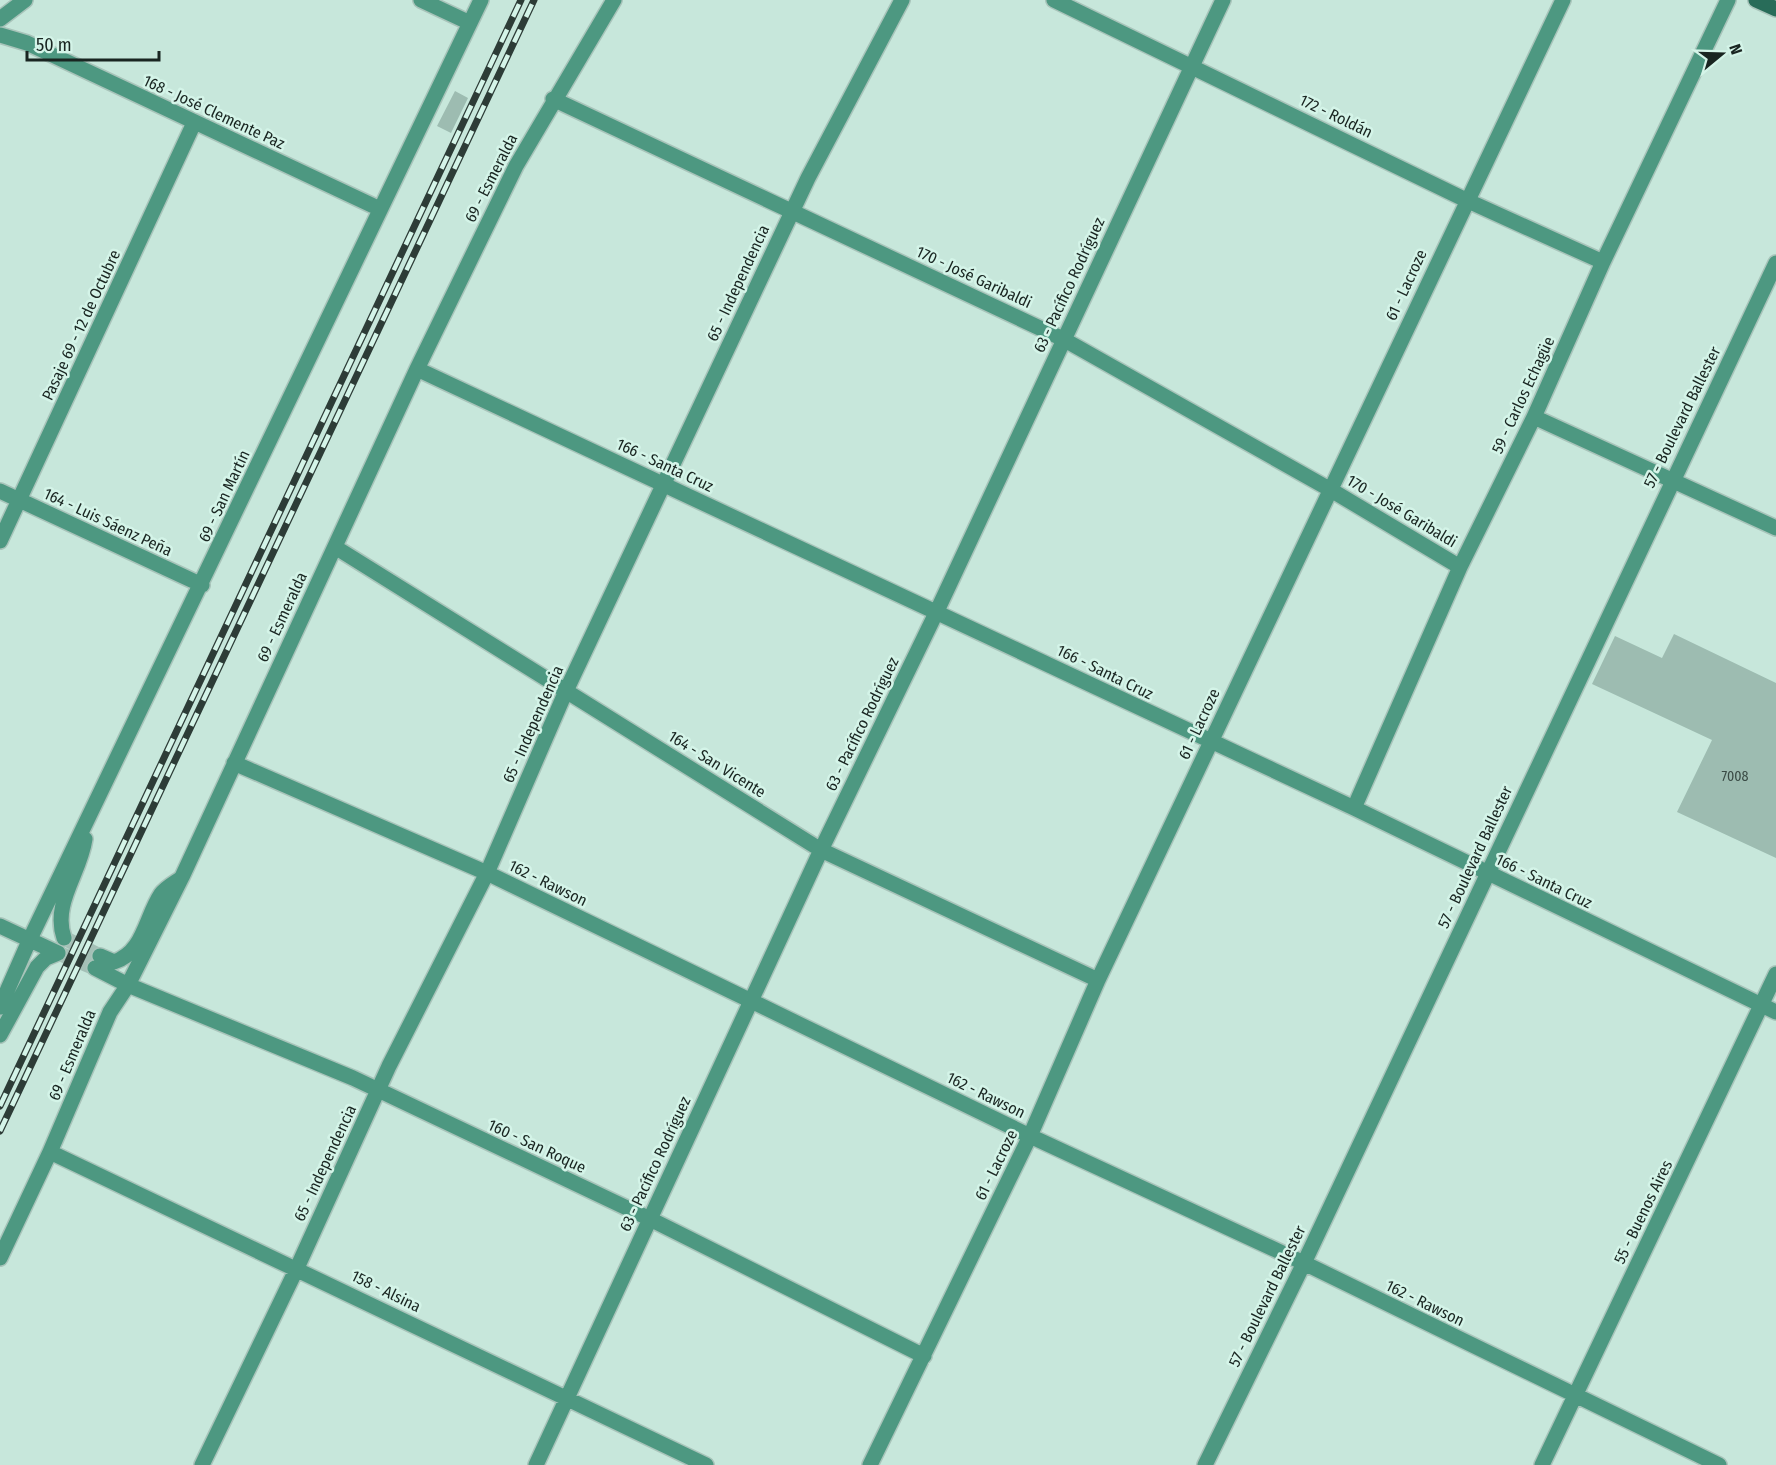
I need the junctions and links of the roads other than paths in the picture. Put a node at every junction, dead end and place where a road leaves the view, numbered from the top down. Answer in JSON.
{"nodes":[{"id":1,"x":25,"y":0,"type":"edge"},
{"id":2,"x":422,"y":0,"type":"edge"},
{"id":3,"x":481,"y":0,"type":"edge"},
{"id":4,"x":614,"y":0,"type":"edge"},
{"id":5,"x":902,"y":0,"type":"edge"},
{"id":6,"x":1054,"y":0,"type":"edge"},
{"id":7,"x":1223,"y":0,"type":"edge"},
{"id":8,"x":1563,"y":0,"type":"edge"},
{"id":9,"x":1728,"y":0,"type":"edge"},
{"id":10,"x":1756,"y":0,"type":"edge"},
{"id":11,"x":1776,"y":9,"type":"edge"},
{"id":12,"x":0,"y":19,"type":"edge"},
{"id":13,"x":470,"y":23,"type":"junction"},
{"id":14,"x":0,"y":34,"type":"edge"},
{"id":15,"x":1193,"y":66,"type":"junction"},
{"id":16,"x":553,"y":99,"type":"junction"},
{"id":17,"x":194,"y":123,"type":"junction"},
{"id":18,"x":1466,"y":200,"type":"junction"},
{"id":19,"x":380,"y":209,"type":"junction"},
{"id":20,"x":792,"y":211,"type":"junction"},
{"id":21,"x":1603,"y":262,"type":"junction"},
{"id":22,"x":1776,"y":263,"type":"edge"},
{"id":23,"x":1063,"y":339,"type":"junction"},
{"id":24,"x":417,"y":369,"type":"junction"},
{"id":25,"x":1534,"y":417,"type":"junction"},
{"id":26,"x":1672,"y":479,"type":"junction"},
{"id":27,"x":663,"y":484,"type":"junction"},
{"id":28,"x":1331,"y":490,"type":"junction"},
{"id":29,"x":0,"y":491,"type":"edge"},
{"id":30,"x":19,"y":500,"type":"junction"},
{"id":31,"x":1776,"y":528,"type":"edge"},
{"id":32,"x":0,"y":541,"type":"edge"},
{"id":33,"x":335,"y":547,"type":"junction"},
{"id":34,"x":1460,"y":567,"type":"junction"},
{"id":35,"x":202,"y":585,"type":"junction"},
{"id":36,"x":937,"y":611,"type":"junction"},
{"id":37,"x":566,"y":691,"type":"junction"},
{"id":38,"x":1210,"y":742,"type":"junction"},
{"id":39,"x":234,"y":763,"type":"junction"},
{"id":40,"x":1354,"y":808,"type":"junction"},
{"id":41,"x":87,"y":821,"type":"junction"},
{"id":42,"x":821,"y":850,"type":"junction"},
{"id":43,"x":487,"y":873,"type":"junction"},
{"id":44,"x":1488,"y":874,"type":"junction"},
{"id":45,"x":182,"y":877,"type":"junction"},
{"id":46,"x":0,"y":926,"type":"edge"},
{"id":47,"x":29,"y":941,"type":"junction"},
{"id":48,"x":61,"y":946,"type":"junction"},
{"id":49,"x":1776,"y":974,"type":"edge"},
{"id":50,"x":1098,"y":980,"type":"junction"},
{"id":51,"x":128,"y":985,"type":"junction"},
{"id":52,"x":752,"y":1001,"type":"junction"},
{"id":53,"x":1762,"y":1005,"type":"junction"},
{"id":54,"x":0,"y":1007,"type":"edge"},
{"id":55,"x":1776,"y":1012,"type":"edge"},
{"id":56,"x":0,"y":1035,"type":"edge"},
{"id":57,"x":378,"y":1090,"type":"junction"},
{"id":58,"x":1030,"y":1136,"type":"junction"},
{"id":59,"x":50,"y":1152,"type":"junction"},
{"id":60,"x":648,"y":1218,"type":"junction"},
{"id":61,"x":0,"y":1258,"type":"edge"},
{"id":62,"x":1304,"y":1263,"type":"junction"},
{"id":63,"x":297,"y":1268,"type":"junction"},
{"id":64,"x":924,"y":1356,"type":"junction"},
{"id":65,"x":1575,"y":1396,"type":"junction"},
{"id":66,"x":567,"y":1399,"type":"junction"},
{"id":67,"x":202,"y":1465,"type":"edge"},
{"id":68,"x":536,"y":1465,"type":"edge"},
{"id":69,"x":706,"y":1465,"type":"edge"},
{"id":70,"x":870,"y":1465,"type":"edge"},
{"id":71,"x":1205,"y":1465,"type":"edge"},
{"id":72,"x":1542,"y":1465,"type":"edge"},
{"id":73,"x":1719,"y":1465,"type":"edge"}],
"edges":[{"from":1,"to":12,"type":"street"},
{"from":2,"to":13,"type":"street"},
{"from":3,"to":13,"type":"street","name":"69 - San Martín"},
{"from":4,"to":16,"type":"street","name":"69 - Esmeralda"},
{"from":5,"to":20,"type":"street","name":"65 - Independencia"},
{"from":6,"to":15,"type":"street","name":"172 - Roldán"},
{"from":7,"to":15,"type":"street","name":"63 - Pacífico Rodríguez"},
{"from":8,"to":18,"type":"street","name":"61 - Lacroze"},
{"from":9,"to":21,"type":"street","name":"59 - Carlos Echagüe"},
{"from":10,"to":11,"type":"street"},
{"from":13,"to":19,"type":"street","name":"69 - San Martín"},
{"from":14,"to":17,"type":"street","name":"168 - José Clemente Paz"},
{"from":15,"to":18,"type":"street","name":"172 - Roldán"},
{"from":15,"to":23,"type":"street","name":"63 - Pacífico Rodríguez"},
{"from":16,"to":20,"type":"street","name":"170 - José Garibaldi"},
{"from":16,"to":24,"type":"street","name":"69 - Esmeralda"},
{"from":17,"to":19,"type":"street","name":"168 - José Clemente Paz"},
{"from":17,"to":30,"type":"street","name":"Pasaje 69 - 12 de Octubre"},
{"from":18,"to":21,"type":"street","name":"172 - Roldán"},
{"from":18,"to":28,"type":"street","name":"61 - Lacroze"},
{"from":19,"to":35,"type":"street","name":"69 - San Martín"},
{"from":20,"to":23,"type":"street","name":"170 - José Garibaldi"},
{"from":20,"to":27,"type":"street","name":"65 - Independencia"},
{"from":21,"to":25,"type":"street","name":"59 - Carlos Echagüe"},
{"from":22,"to":26,"type":"street","name":"57 - Boulevard Ballester"},
{"from":23,"to":28,"type":"street","name":"170 - José Garibaldi"},
{"from":23,"to":36,"type":"street","name":"63 - Pacífico Rodríguez"},
{"from":24,"to":27,"type":"street","name":"166 - Santa Cruz"},
{"from":24,"to":33,"type":"street","name":"69 - Esmeralda"},
{"from":25,"to":26,"type":"street"},
{"from":25,"to":34,"type":"street","name":"59 - Carlos Echagüe"},
{"from":26,"to":31,"type":"street"},
{"from":26,"to":44,"type":"street","name":"57 - Boulevard Ballester"},
{"from":27,"to":36,"type":"street","name":"166 - Santa Cruz"},
{"from":27,"to":37,"type":"street","name":"65 - Independencia"},
{"from":28,"to":34,"type":"street","name":"170 - José Garibaldi"},
{"from":28,"to":38,"type":"street","name":"61 - Lacroze"},
{"from":29,"to":30,"type":"street","name":"164 - Luis Sáenz Peña"},
{"from":30,"to":32,"type":"street","name":"Pasaje 69 - 12 de Octubre"},
{"from":30,"to":35,"type":"street","name":"164 - Luis Sáenz Peña"},
{"from":33,"to":37,"type":"street","name":"164 - San Vicente"},
{"from":33,"to":39,"type":"street","name":"69 - Esmeralda"},
{"from":34,"to":40,"type":"street","name":"59 - Carlos Echagüe"},
{"from":35,"to":41,"type":"street","name":"69 - San Martín"},
{"from":36,"to":38,"type":"street","name":"166 - Santa Cruz"},
{"from":36,"to":42,"type":"street","name":"63 - Pacífico Rodríguez"},
{"from":37,"to":42,"type":"street","name":"164 - San Vicente"},
{"from":37,"to":43,"type":"street","name":"65 - Independencia"},
{"from":38,"to":40,"type":"street","name":"166 - Santa Cruz"},
{"from":38,"to":50,"type":"street","name":"61 - Lacroze"},
{"from":39,"to":43,"type":"street","name":"162 - Rawson"},
{"from":39,"to":45,"type":"street","name":"69 - Esmeralda"},
{"from":40,"to":44,"type":"street","name":"166 - Santa Cruz"},
{"from":41,"to":47,"type":"street","name":"69 - San Martín"},
{"from":41,"to":48,"type":"street"},
{"from":42,"to":50,"type":"street","name":"164 - San Vicente"},
{"from":42,"to":52,"type":"street","name":"63 - Pacífico Rodríguez"},
{"from":43,"to":52,"type":"street","name":"162 - Rawson"},
{"from":43,"to":57,"type":"street","name":"65 - Independencia"},
{"from":44,"to":53,"type":"street","name":"166 - Santa Cruz"},
{"from":44,"to":62,"type":"street","name":"57 - Boulevard Ballester"},
{"from":45,"to":51,"type":"street","name":"69 - Esmeralda"},
{"from":45,"to":51,"type":"street","name":"160 - San Roque"},
{"from":46,"to":47,"type":"street"},
{"from":47,"to":48,"type":"street"},
{"from":47,"to":54,"type":"street","name":"69 - San Martín"},
{"from":48,"to":56,"type":"street"},
{"from":49,"to":53,"type":"street","name":"55 - Buenos Aires"},
{"from":50,"to":58,"type":"street","name":"61 - Lacroze"},
{"from":51,"to":57,"type":"street","name":"160 - San Roque"},
{"from":51,"to":59,"type":"street","name":"69 - Esmeralda"},
{"from":52,"to":58,"type":"street","name":"162 - Rawson"},
{"from":52,"to":60,"type":"street","name":"63 - Pacífico Rodríguez"},
{"from":53,"to":55,"type":"street","name":"166 - Santa Cruz"},
{"from":53,"to":65,"type":"street","name":"55 - Buenos Aires"},
{"from":57,"to":60,"type":"street","name":"160 - San Roque"},
{"from":57,"to":63,"type":"street","name":"65 - Independencia"},
{"from":58,"to":62,"type":"street","name":"162 - Rawson"},
{"from":58,"to":64,"type":"street","name":"61 - Lacroze"},
{"from":59,"to":61,"type":"street","name":"69 - Esmeralda"},
{"from":59,"to":63,"type":"street","name":"158 - Alsina"},
{"from":60,"to":64,"type":"street","name":"160 - San Roque"},
{"from":60,"to":66,"type":"street","name":"63 - Pacífico Rodríguez"},
{"from":62,"to":65,"type":"street","name":"162 - Rawson"},
{"from":62,"to":71,"type":"street","name":"57 - Boulevard Ballester"},
{"from":63,"to":66,"type":"street","name":"158 - Alsina"},
{"from":63,"to":67,"type":"street","name":"65 - Independencia"},
{"from":64,"to":70,"type":"street","name":"61 - Lacroze"},
{"from":65,"to":72,"type":"street","name":"55 - Buenos Aires"},
{"from":65,"to":73,"type":"street","name":"162 - Rawson"},
{"from":66,"to":68,"type":"street","name":"63 - Pacífico Rodríguez"},
{"from":66,"to":69,"type":"street","name":"158 - Alsina"}]}
